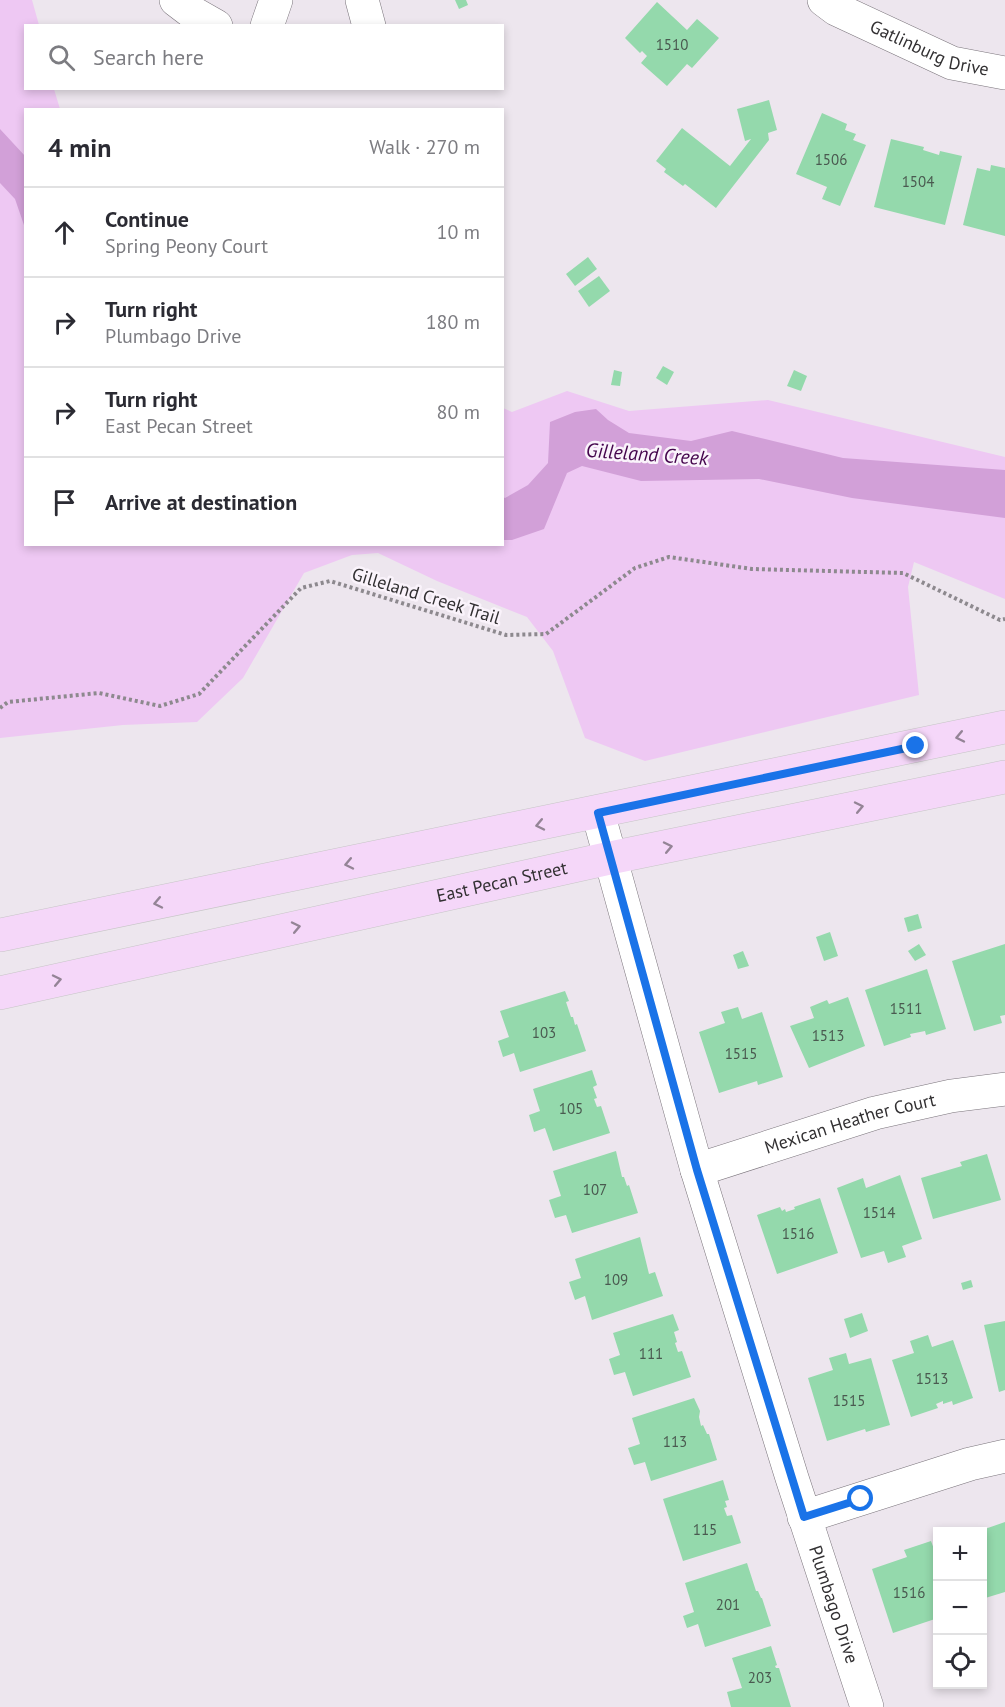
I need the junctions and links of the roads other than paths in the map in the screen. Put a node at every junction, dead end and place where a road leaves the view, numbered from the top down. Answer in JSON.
{"nodes":[{"id":1,"x":176,"y":0,"type":"edge"},
{"id":2,"x":276,"y":0,"type":"edge"},
{"id":3,"x":362,"y":0,"type":"edge"},
{"id":4,"x":824,"y":0,"type":"edge"},
{"id":5,"x":212,"y":24,"type":"edge"},
{"id":6,"x":268,"y":24,"type":"edge"},
{"id":7,"x":368,"y":24,"type":"edge"},
{"id":8,"x":1005,"y":73,"type":"edge"},
{"id":9,"x":1005,"y":728,"type":"edge"},
{"id":10,"x":1005,"y":777,"type":"edge"},
{"id":11,"x":598,"y":813,"type":"junction"},
{"id":12,"x":610,"y":858,"type":"junction"},
{"id":13,"x":0,"y":935,"type":"edge"},
{"id":14,"x":0,"y":993,"type":"edge"},
{"id":15,"x":1005,"y":1089,"type":"edge"},
{"id":16,"x":697,"y":1170,"type":"junction"},
{"id":17,"x":1005,"y":1456,"type":"edge"},
{"id":18,"x":804,"y":1517,"type":"junction"},
{"id":19,"x":867,"y":1707,"type":"edge"}],
"edges":[{"from":1,"to":5,"type":"street"},
{"from":2,"to":6,"type":"street"},
{"from":3,"to":7,"type":"street"},
{"from":4,"to":8,"type":"street","name":"Gatlinburg Drive"},
{"from":9,"to":11,"type":"main road","one_way":true},
{"from":12,"to":10,"type":"main road","name":"East Pecan Street","one_way":true},
{"from":11,"to":12,"type":"street","name":"Plumbago Drive"},
{"from":11,"to":13,"type":"main road","one_way":true},
{"from":14,"to":12,"type":"main road","name":"East Pecan Street","one_way":true},
{"from":12,"to":16,"type":"street","name":"Plumbago Drive"},
{"from":15,"to":16,"type":"street","name":"Mexican Heather Court"},
{"from":16,"to":18,"type":"street","name":"Plumbago Drive"},
{"from":17,"to":18,"type":"street"},
{"from":18,"to":19,"type":"street","name":"Plumbago Drive"}]}
